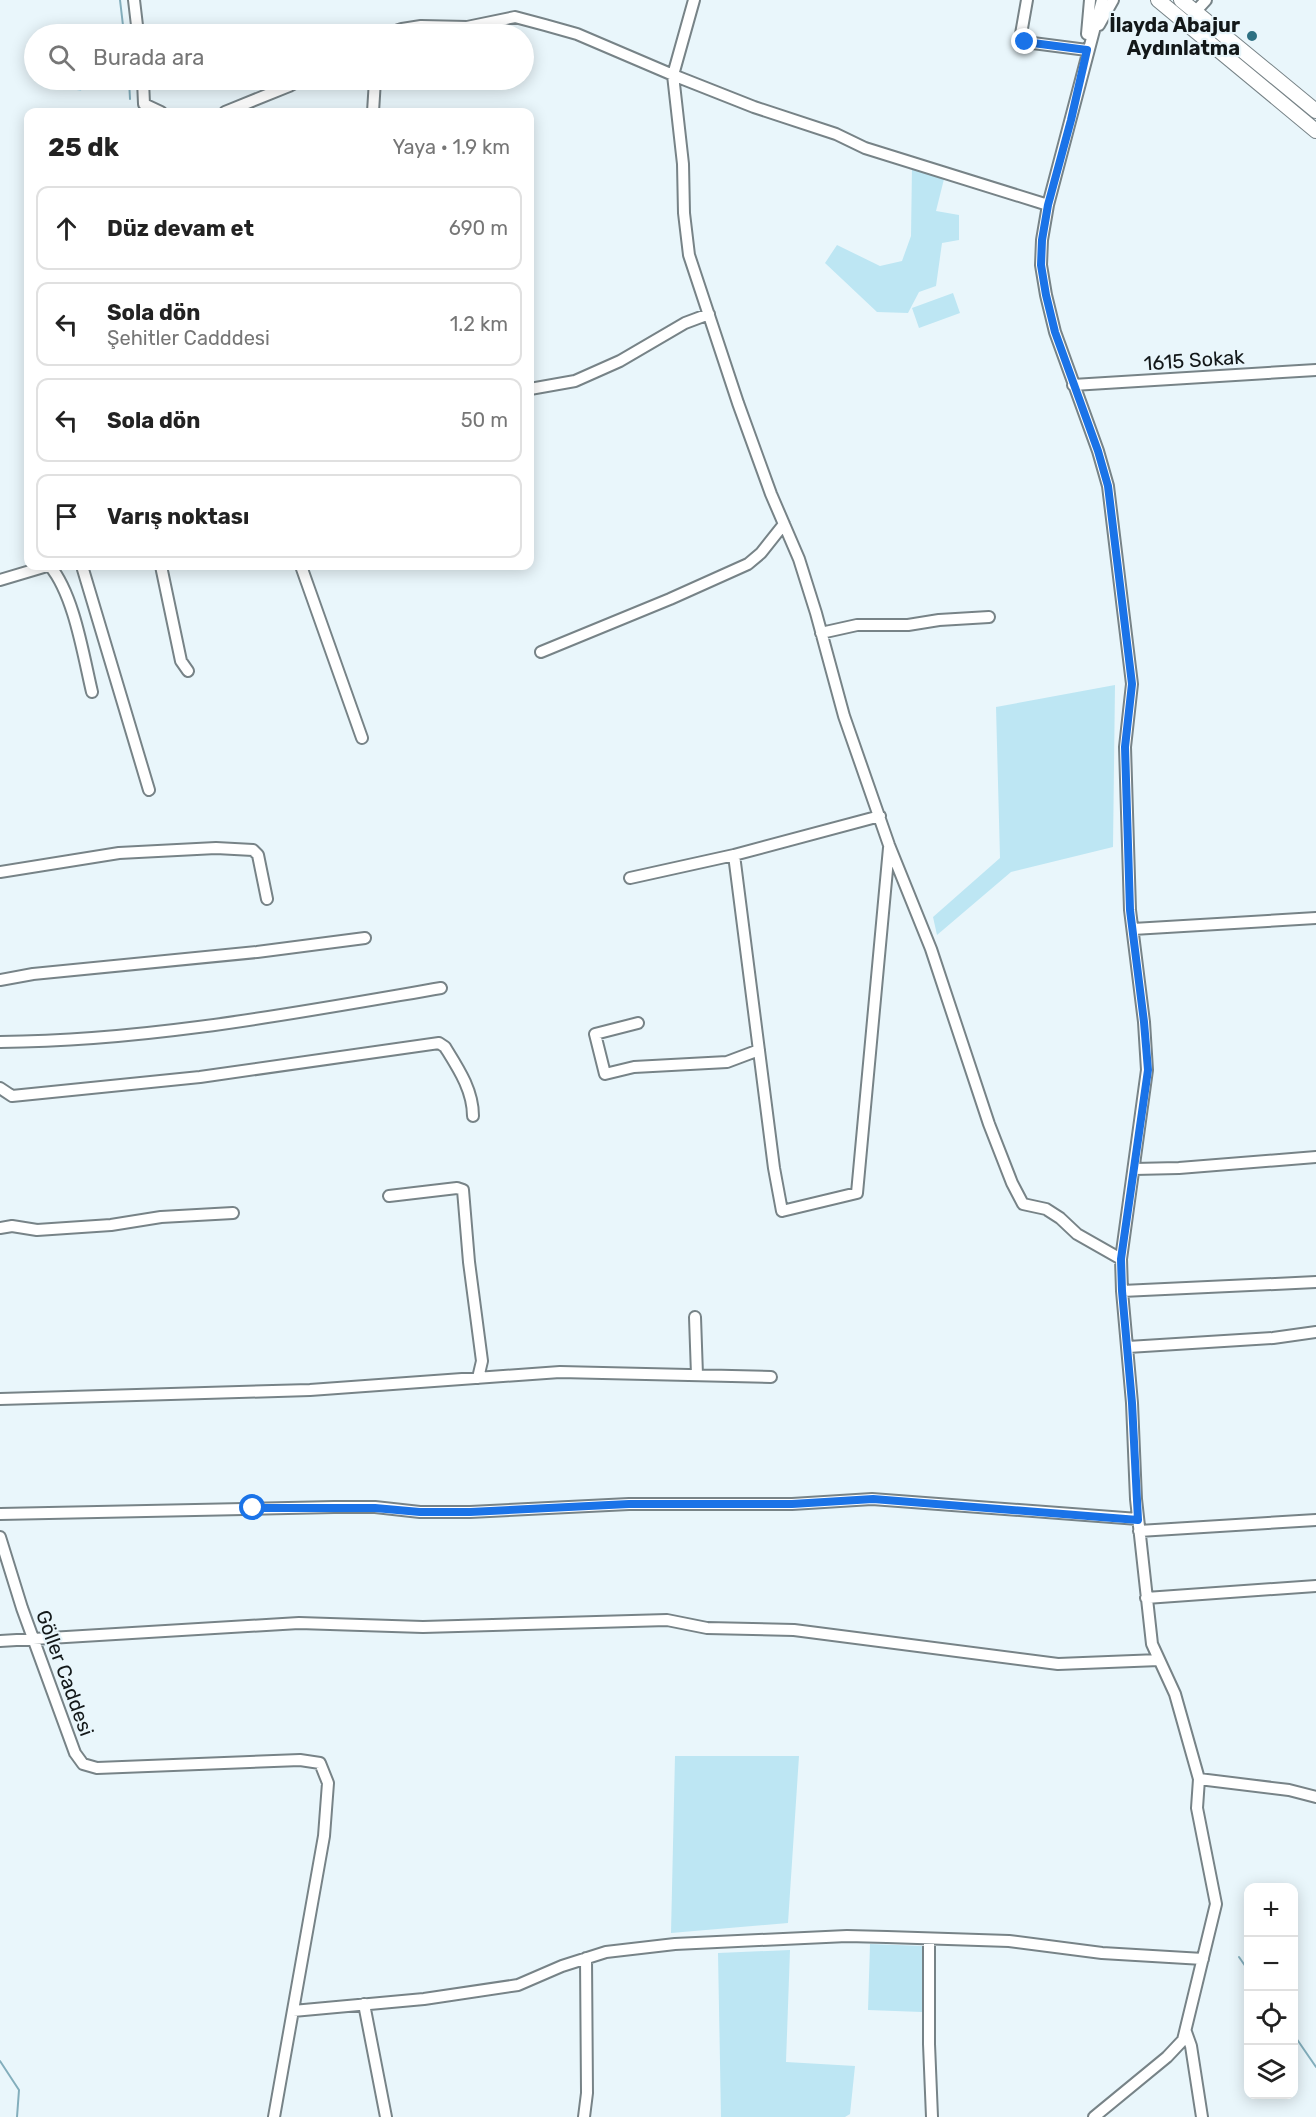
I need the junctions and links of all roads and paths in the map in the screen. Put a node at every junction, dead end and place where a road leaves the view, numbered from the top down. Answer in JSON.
{"nodes":[{"id":1,"x":134,"y":0,"type":"edge"},
{"id":2,"x":694,"y":0,"type":"edge"},
{"id":3,"x":1027,"y":0,"type":"edge"},
{"id":4,"x":1090,"y":0,"type":"edge"},
{"id":5,"x":1102,"y":0,"type":"edge"},
{"id":6,"x":1113,"y":0,"type":"edge"},
{"id":7,"x":1158,"y":0,"type":"edge"},
{"id":8,"x":1181,"y":0,"type":"edge"},
{"id":9,"x":1206,"y":0,"type":"edge"},
{"id":10,"x":1196,"y":12,"type":"junction"},
{"id":11,"x":137,"y":24,"type":"edge"},
{"id":12,"x":481,"y":24,"type":"edge"},
{"id":13,"x":1087,"y":50,"type":"junction"},
{"id":14,"x":673,"y":75,"type":"junction"},
{"id":15,"x":143,"y":90,"type":"edge"},
{"id":16,"x":279,"y":90,"type":"edge"},
{"id":17,"x":374,"y":90,"type":"edge"},
{"id":18,"x":152,"y":108,"type":"edge"},
{"id":19,"x":235,"y":108,"type":"edge"},
{"id":20,"x":373,"y":108,"type":"edge"},
{"id":21,"x":1316,"y":111,"type":"edge"},
{"id":22,"x":1316,"y":131,"type":"edge"},
{"id":23,"x":1048,"y":205,"type":"junction"},
{"id":24,"x":709,"y":314,"type":"junction"},
{"id":25,"x":1316,"y":370,"type":"edge"},
{"id":26,"x":1074,"y":385,"type":"junction"},
{"id":27,"x":534,"y":388,"type":"edge"},
{"id":28,"x":784,"y":524,"type":"junction"},
{"id":29,"x":35,"y":570,"type":"edge"},
{"id":30,"x":53,"y":570,"type":"edge"},
{"id":31,"x":83,"y":570,"type":"edge"},
{"id":32,"x":162,"y":570,"type":"edge"},
{"id":33,"x":302,"y":570,"type":"edge"},
{"id":34,"x":0,"y":580,"type":"edge"},
{"id":35,"x":989,"y":617,"type":"dead end"},
{"id":36,"x":821,"y":633,"type":"junction"},
{"id":37,"x":540,"y":652,"type":"dead end"},
{"id":38,"x":188,"y":671,"type":"dead end"},
{"id":39,"x":92,"y":692,"type":"dead end"},
{"id":40,"x":362,"y":738,"type":"dead end"},
{"id":41,"x":149,"y":790,"type":"dead end"},
{"id":42,"x":880,"y":816,"type":"junction"},
{"id":43,"x":890,"y":845,"type":"junction"},
{"id":44,"x":734,"y":855,"type":"junction"},
{"id":45,"x":0,"y":872,"type":"edge"},
{"id":46,"x":630,"y":878,"type":"dead end"},
{"id":47,"x":267,"y":899,"type":"dead end"},
{"id":48,"x":1316,"y":918,"type":"edge"},
{"id":49,"x":1133,"y":929,"type":"junction"},
{"id":50,"x":365,"y":938,"type":"dead end"},
{"id":51,"x":0,"y":980,"type":"edge"},
{"id":52,"x":441,"y":988,"type":"dead end"},
{"id":53,"x":638,"y":1023,"type":"dead end"},
{"id":54,"x":0,"y":1042,"type":"edge"},
{"id":55,"x":759,"y":1050,"type":"junction"},
{"id":56,"x":0,"y":1088,"type":"edge"},
{"id":57,"x":473,"y":1116,"type":"dead end"},
{"id":58,"x":1316,"y":1157,"type":"edge"},
{"id":59,"x":1134,"y":1168,"type":"junction"},
{"id":60,"x":389,"y":1196,"type":"dead end"},
{"id":61,"x":233,"y":1213,"type":"dead end"},
{"id":62,"x":0,"y":1228,"type":"edge"},
{"id":63,"x":1121,"y":1259,"type":"junction"},
{"id":64,"x":1316,"y":1282,"type":"edge"},
{"id":65,"x":1122,"y":1291,"type":"junction"},
{"id":66,"x":695,"y":1317,"type":"dead end"},
{"id":67,"x":1316,"y":1332,"type":"edge"},
{"id":68,"x":1128,"y":1347,"type":"junction"},
{"id":69,"x":697,"y":1375,"type":"junction"},
{"id":70,"x":771,"y":1377,"type":"dead end"},
{"id":71,"x":477,"y":1378,"type":"junction"},
{"id":72,"x":0,"y":1399,"type":"edge"},
{"id":73,"x":0,"y":1514,"type":"edge"},
{"id":74,"x":1138,"y":1520,"type":"junction"},
{"id":75,"x":1316,"y":1520,"type":"edge"},
{"id":76,"x":1139,"y":1531,"type":"junction"},
{"id":77,"x":0,"y":1537,"type":"edge"},
{"id":78,"x":1316,"y":1586,"type":"edge"},
{"id":79,"x":1146,"y":1598,"type":"junction"},
{"id":80,"x":34,"y":1639,"type":"junction"},
{"id":81,"x":0,"y":1641,"type":"edge"},
{"id":82,"x":1159,"y":1660,"type":"junction"},
{"id":83,"x":1199,"y":1779,"type":"junction"},
{"id":84,"x":1316,"y":1797,"type":"edge"},
{"id":85,"x":929,"y":1939,"type":"junction"},
{"id":86,"x":586,"y":1958,"type":"junction"},
{"id":87,"x":1203,"y":1959,"type":"junction"},
{"id":88,"x":364,"y":2004,"type":"junction"},
{"id":89,"x":293,"y":2011,"type":"junction"},
{"id":90,"x":1186,"y":2032,"type":"junction"},
{"id":91,"x":274,"y":2117,"type":"edge"},
{"id":92,"x":386,"y":2117,"type":"edge"},
{"id":93,"x":584,"y":2117,"type":"edge"},
{"id":94,"x":932,"y":2117,"type":"edge"},
{"id":95,"x":1094,"y":2117,"type":"edge"},
{"id":96,"x":1202,"y":2117,"type":"edge"}],
"edges":[{"from":1,"to":11,"type":"street"},
{"from":2,"to":14,"type":"street"},
{"from":3,"to":13,"type":"street"},
{"from":4,"to":13,"type":"street"},
{"from":5,"to":13,"type":"street"},
{"from":6,"to":13,"type":"street"},
{"from":7,"to":22,"type":"main road"},
{"from":8,"to":10,"type":"main road"},
{"from":9,"to":10,"type":"street"},
{"from":10,"to":21,"type":"main road"},
{"from":12,"to":14,"type":"street"},
{"from":13,"to":23,"type":"street"},
{"from":14,"to":23,"type":"street"},
{"from":14,"to":24,"type":"street"},
{"from":15,"to":18,"type":"street"},
{"from":16,"to":19,"type":"street"},
{"from":17,"to":20,"type":"street"},
{"from":23,"to":26,"type":"street"},
{"from":24,"to":27,"type":"street"},
{"from":24,"to":28,"type":"street"},
{"from":25,"to":26,"type":"street","name":"1615 Sokak"},
{"from":26,"to":49,"type":"street"},
{"from":28,"to":36,"type":"street"},
{"from":28,"to":37,"type":"street"},
{"from":29,"to":34,"type":"street"},
{"from":30,"to":39,"type":"street"},
{"from":31,"to":41,"type":"street"},
{"from":32,"to":38,"type":"street"},
{"from":33,"to":40,"type":"street"},
{"from":35,"to":36,"type":"street"},
{"from":36,"to":42,"type":"street"},
{"from":42,"to":43,"type":"street"},
{"from":42,"to":44,"type":"street"},
{"from":43,"to":55,"type":"street"},
{"from":43,"to":63,"type":"street"},
{"from":44,"to":46,"type":"street"},
{"from":44,"to":55,"type":"street"},
{"from":45,"to":47,"type":"street"},
{"from":48,"to":49,"type":"street"},
{"from":49,"to":59,"type":"street"},
{"from":50,"to":51,"type":"street"},
{"from":52,"to":54,"type":"street"},
{"from":53,"to":55,"type":"street"},
{"from":56,"to":57,"type":"street"},
{"from":58,"to":59,"type":"street"},
{"from":59,"to":63,"type":"street"},
{"from":60,"to":71,"type":"street"},
{"from":61,"to":62,"type":"street"},
{"from":63,"to":65,"type":"street"},
{"from":64,"to":65,"type":"street"},
{"from":65,"to":68,"type":"street"},
{"from":66,"to":69,"type":"street"},
{"from":67,"to":68,"type":"street"},
{"from":68,"to":74,"type":"street"},
{"from":69,"to":70,"type":"street"},
{"from":69,"to":71,"type":"street"},
{"from":71,"to":72,"type":"street"},
{"from":73,"to":74,"type":"street"},
{"from":74,"to":76,"type":"street"},
{"from":75,"to":76,"type":"street"},
{"from":76,"to":79,"type":"street"},
{"from":77,"to":80,"type":"street","name":"Göller Caddesi"},
{"from":78,"to":79,"type":"street"},
{"from":79,"to":82,"type":"street"},
{"from":80,"to":81,"type":"street"},
{"from":80,"to":82,"type":"street"},
{"from":80,"to":89,"type":"street","name":"Göller Caddesi"},
{"from":82,"to":83,"type":"street"},
{"from":83,"to":84,"type":"street"},
{"from":83,"to":87,"type":"street"},
{"from":85,"to":86,"type":"street"},
{"from":85,"to":87,"type":"street"},
{"from":85,"to":94,"type":"street"},
{"from":86,"to":88,"type":"street"},
{"from":86,"to":93,"type":"street"},
{"from":87,"to":90,"type":"street"},
{"from":88,"to":89,"type":"street"},
{"from":88,"to":92,"type":"street"},
{"from":89,"to":91,"type":"street"},
{"from":90,"to":95,"type":"street"},
{"from":90,"to":96,"type":"street"}]}
